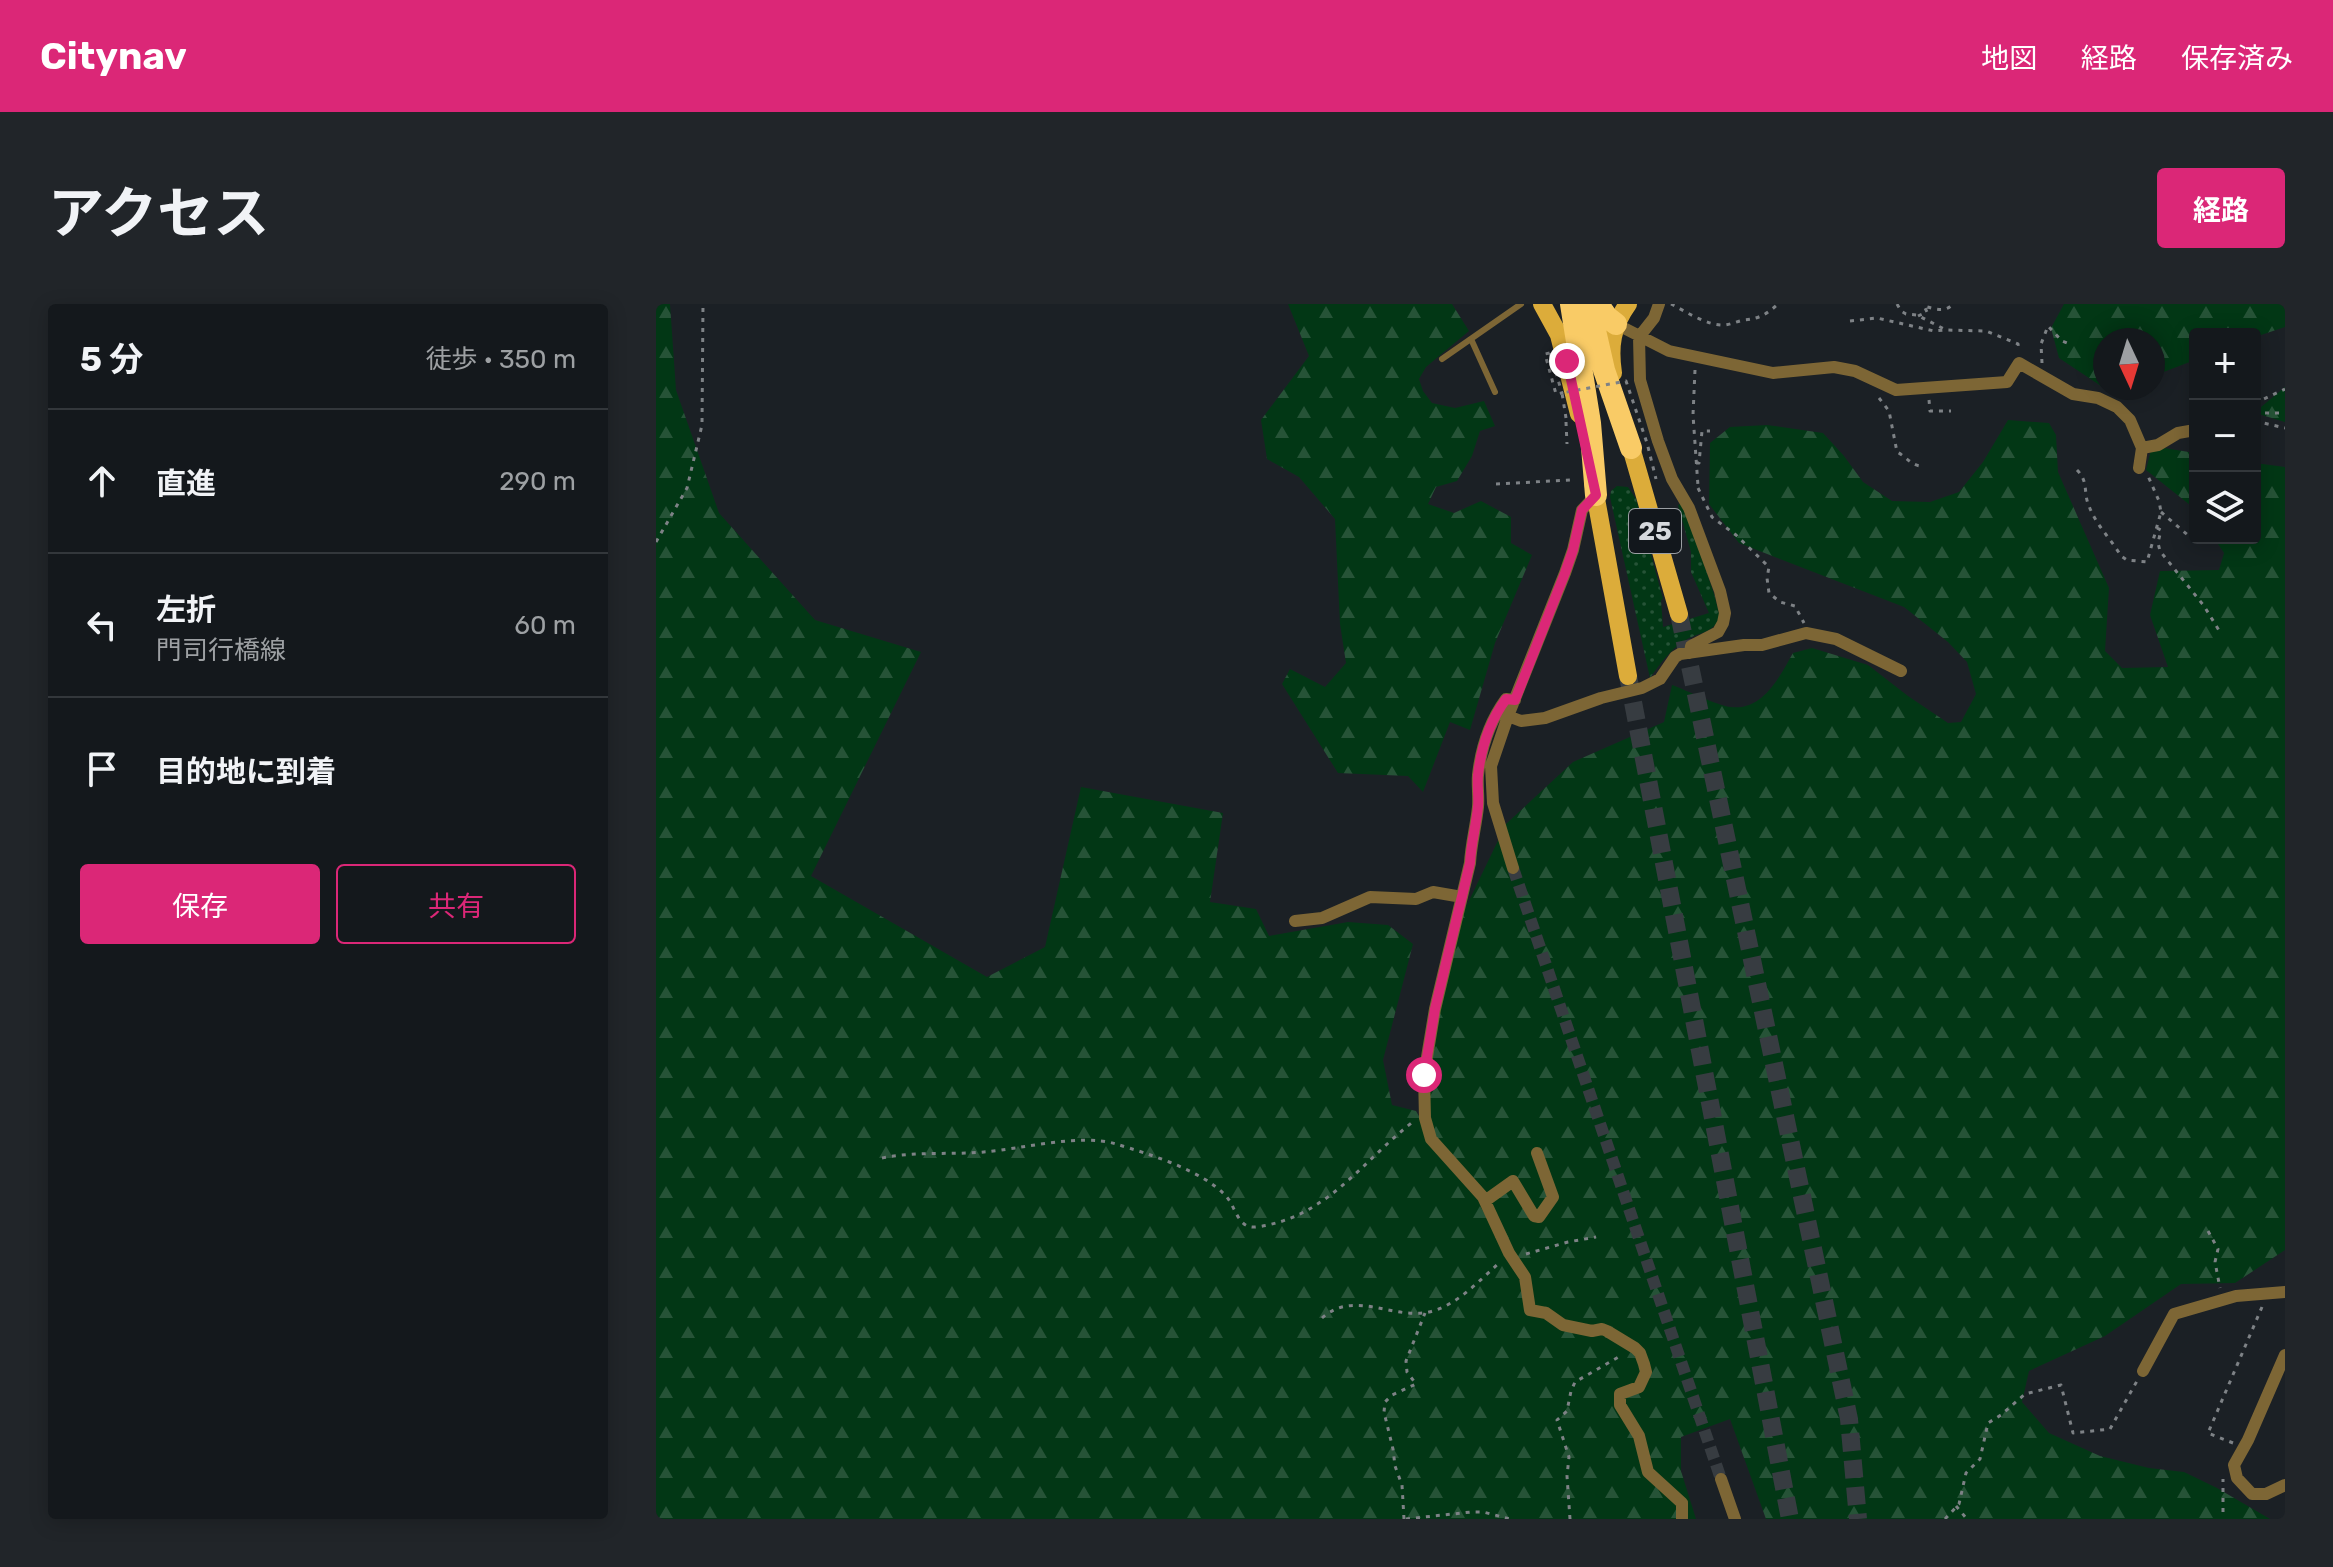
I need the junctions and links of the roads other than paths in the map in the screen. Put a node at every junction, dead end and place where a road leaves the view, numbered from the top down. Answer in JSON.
{"nodes":[{"id":1,"x":1521,"y":304,"type":"edge"},
{"id":2,"x":1542,"y":304,"type":"edge"},
{"id":3,"x":1571,"y":304,"type":"edge"},
{"id":4,"x":1589,"y":304,"type":"edge"},
{"id":5,"x":1598,"y":304,"type":"edge"},
{"id":6,"x":1628,"y":304,"type":"edge"},
{"id":7,"x":1659,"y":304,"type":"edge"},
{"id":8,"x":1616,"y":324,"type":"junction"},
{"id":9,"x":1639,"y":337,"type":"junction"},
{"id":10,"x":1471,"y":339,"type":"junction"},
{"id":11,"x":1442,"y":359,"type":"dead end"},
{"id":12,"x":2007,"y":382,"type":"junction"},
{"id":13,"x":1495,"y":392,"type":"dead end"},
{"id":14,"x":2019,"y":392,"type":"dead end"},
{"id":15,"x":2189,"y":431,"type":"edge"},
{"id":16,"x":1631,"y":448,"type":"junction"},
{"id":17,"x":2142,"y":448,"type":"junction"},
{"id":18,"x":2140,"y":465,"type":"road end"},
{"id":19,"x":1596,"y":495,"type":"junction"},
{"id":20,"x":1679,"y":614,"type":"tunnel mouth"},
{"id":21,"x":1690,"y":653,"type":"junction"},
{"id":22,"x":1901,"y":671,"type":"dead end"},
{"id":23,"x":1628,"y":676,"type":"tunnel mouth"},
{"id":24,"x":1515,"y":700,"type":"junction"},
{"id":25,"x":1508,"y":716,"type":"junction"},
{"id":26,"x":1513,"y":868,"type":"tunnel mouth"},
{"id":27,"x":1462,"y":897,"type":"junction"},
{"id":28,"x":1295,"y":921,"type":"dead end"},
{"id":29,"x":1537,"y":1153,"type":"dead end"},
{"id":30,"x":1485,"y":1201,"type":"junction"},
{"id":31,"x":2285,"y":1292,"type":"edge"},
{"id":32,"x":2285,"y":1355,"type":"edge"},
{"id":33,"x":2143,"y":1371,"type":"road end"},
{"id":34,"x":1721,"y":1479,"type":"tunnel mouth"},
{"id":35,"x":2285,"y":1485,"type":"edge"},
{"id":36,"x":1682,"y":1519,"type":"edge"},
{"id":37,"x":1735,"y":1519,"type":"edge"}],
"edges":[{"from":1,"to":10,"type":"lane"},
{"from":2,"to":19,"type":"main road","number":"25"},
{"from":3,"to":19,"type":"highway"},
{"from":4,"to":16,"type":"highway"},
{"from":5,"to":8,"type":"highway"},
{"from":6,"to":8,"type":"main road","number":"25"},
{"from":7,"to":9,"type":"street"},
{"from":8,"to":9,"type":"street"},
{"from":8,"to":16,"type":"main road","number":"25"},
{"from":9,"to":12,"type":"street"},
{"from":9,"to":21,"type":"street"},
{"from":10,"to":11,"type":"lane"},
{"from":10,"to":13,"type":"lane"},
{"from":12,"to":14,"type":"street"},
{"from":12,"to":17,"type":"street"},
{"from":15,"to":17,"type":"street"},
{"from":16,"to":20,"type":"main road","number":"25"},
{"from":17,"to":18,"type":"street"},
{"from":19,"to":23,"type":"main road","number":"25"},
{"from":19,"to":24,"type":"street"},
{"from":21,"to":22,"type":"street"},
{"from":21,"to":25,"type":"street"},
{"from":24,"to":25,"type":"street"},
{"from":24,"to":27,"type":"street"},
{"from":25,"to":26,"type":"street"},
{"from":27,"to":28,"type":"street"},
{"from":27,"to":30,"type":"street"},
{"from":29,"to":30,"type":"street"},
{"from":30,"to":36,"type":"street"},
{"from":31,"to":33,"type":"street"},
{"from":32,"to":35,"type":"street"},
{"from":34,"to":37,"type":"street"}]}
